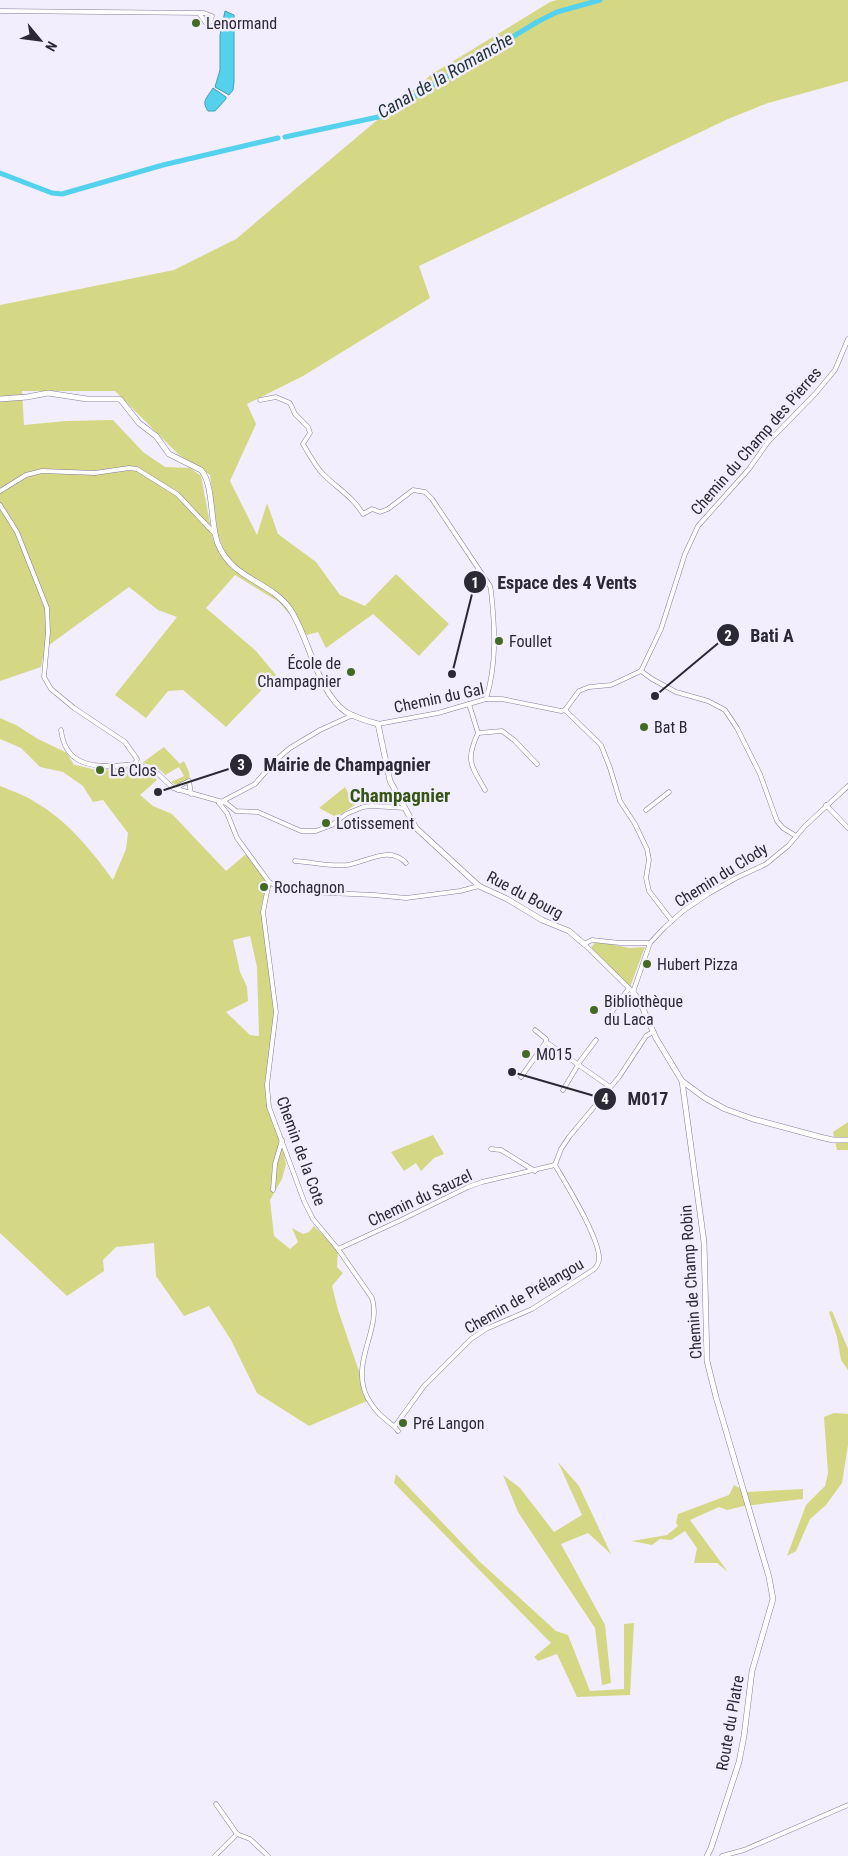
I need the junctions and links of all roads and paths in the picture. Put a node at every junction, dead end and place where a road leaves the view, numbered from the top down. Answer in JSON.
{"nodes":[{"id":1,"x":0,"y":11,"type":"edge"},
{"id":2,"x":199,"y":13,"type":"dead end"},
{"id":3,"x":848,"y":339,"type":"edge"},
{"id":4,"x":0,"y":399,"type":"edge"},
{"id":5,"x":260,"y":400,"type":"dead end"},
{"id":6,"x":0,"y":491,"type":"edge"},
{"id":7,"x":0,"y":505,"type":"edge"},
{"id":8,"x":215,"y":534,"type":"junction"},
{"id":9,"x":641,"y":671,"type":"junction"},
{"id":10,"x":486,"y":699,"type":"junction"},
{"id":11,"x":469,"y":704,"type":"junction"},
{"id":12,"x":565,"y":710,"type":"junction"},
{"id":13,"x":353,"y":715,"type":"junction"},
{"id":14,"x":378,"y":724,"type":"junction"},
{"id":15,"x":61,"y":730,"type":"dead end"},
{"id":16,"x":478,"y":733,"type":"junction"},
{"id":17,"x":135,"y":764,"type":"junction"},
{"id":18,"x":537,"y":764,"type":"dead end"},
{"id":19,"x":848,"y":786,"type":"edge"},
{"id":20,"x":178,"y":790,"type":"junction"},
{"id":21,"x":485,"y":790,"type":"dead end"},
{"id":22,"x":670,"y":792,"type":"dead end"},
{"id":23,"x":191,"y":794,"type":"junction"},
{"id":24,"x":219,"y":802,"type":"junction"},
{"id":25,"x":826,"y":805,"type":"junction"},
{"id":26,"x":405,"y":808,"type":"junction"},
{"id":27,"x":233,"y":809,"type":"junction"},
{"id":28,"x":646,"y":810,"type":"dead end"},
{"id":29,"x":227,"y":813,"type":"junction"},
{"id":30,"x":848,"y":828,"type":"edge"},
{"id":31,"x":796,"y":836,"type":"junction"},
{"id":32,"x":295,"y":861,"type":"dead end"},
{"id":33,"x":406,"y":863,"type":"dead end"},
{"id":34,"x":269,"y":882,"type":"junction"},
{"id":35,"x":479,"y":886,"type":"junction"},
{"id":36,"x":672,"y":921,"type":"junction"},
{"id":37,"x":650,"y":943,"type":"junction"},
{"id":38,"x":584,"y":944,"type":"junction"},
{"id":39,"x":631,"y":990,"type":"junction"},
{"id":40,"x":606,"y":1020,"type":"dead end"},
{"id":41,"x":535,"y":1030,"type":"dead end"},
{"id":42,"x":654,"y":1031,"type":"junction"},
{"id":43,"x":596,"y":1040,"type":"dead end"},
{"id":44,"x":546,"y":1042,"type":"junction"},
{"id":45,"x":578,"y":1066,"type":"junction"},
{"id":46,"x":521,"y":1077,"type":"dead end"},
{"id":47,"x":682,"y":1081,"type":"junction"},
{"id":48,"x":610,"y":1087,"type":"junction"},
{"id":49,"x":563,"y":1090,"type":"dead end"},
{"id":50,"x":282,"y":1140,"type":"junction"},
{"id":51,"x":848,"y":1140,"type":"edge"},
{"id":52,"x":490,"y":1149,"type":"dead end"},
{"id":53,"x":555,"y":1165,"type":"junction"},
{"id":54,"x":535,"y":1171,"type":"junction"},
{"id":55,"x":273,"y":1190,"type":"dead end"},
{"id":56,"x":338,"y":1249,"type":"junction"},
{"id":57,"x":394,"y":1426,"type":"junction"},
{"id":58,"x":398,"y":1431,"type":"dead end"},
{"id":59,"x":767,"y":1623,"type":"joint"},
{"id":60,"x":216,"y":1804,"type":"dead end"},
{"id":61,"x":848,"y":1805,"type":"edge"},
{"id":62,"x":237,"y":1834,"type":"junction"},
{"id":63,"x":215,"y":1856,"type":"edge"},
{"id":64,"x":268,"y":1856,"type":"edge"},
{"id":65,"x":707,"y":1856,"type":"edge"},
{"id":66,"x":722,"y":1856,"type":"edge"}],
"edges":[{"from":1,"to":2,"type":"street"},
{"from":3,"to":9,"type":"street","name":"Chemin du Champ des Pierres"},
{"from":4,"to":8,"type":"street"},
{"from":5,"to":10,"type":"street"},
{"from":6,"to":8,"type":"street"},
{"from":7,"to":17,"type":"street"},
{"from":8,"to":13,"type":"street"},
{"from":9,"to":12,"type":"street"},
{"from":9,"to":31,"type":"street"},
{"from":10,"to":11,"type":"street","name":"Chemin du Gal"},
{"from":10,"to":12,"type":"street","name":"Chemin du Gal"},
{"from":11,"to":14,"type":"street","name":"Chemin du Gal"},
{"from":11,"to":16,"type":"street"},
{"from":12,"to":36,"type":"street"},
{"from":13,"to":14,"type":"street"},
{"from":13,"to":24,"type":"street"},
{"from":14,"to":26,"type":"street","name":"Rue du Bourg"},
{"from":15,"to":17,"type":"street"},
{"from":16,"to":18,"type":"street"},
{"from":16,"to":21,"type":"street"},
{"from":17,"to":20,"type":"street"},
{"from":19,"to":25,"type":"street","name":"Chemin du Clody"},
{"from":20,"to":23,"type":"street"},
{"from":20,"to":23,"type":"street"},
{"from":22,"to":28,"type":"street"},
{"from":23,"to":24,"type":"street"},
{"from":24,"to":27,"type":"street"},
{"from":24,"to":29,"type":"street"},
{"from":25,"to":30,"type":"street"},
{"from":25,"to":31,"type":"street","name":"Chemin du Clody"},
{"from":26,"to":27,"type":"street"},
{"from":26,"to":35,"type":"street","name":"Rue du Bourg"},
{"from":27,"to":29,"type":"street"},
{"from":29,"to":34,"type":"street"},
{"from":31,"to":36,"type":"street","name":"Chemin du Clody"},
{"from":32,"to":33,"type":"street"},
{"from":34,"to":35,"type":"street"},
{"from":34,"to":50,"type":"street","name":"Chemin de la Cote"},
{"from":35,"to":38,"type":"street","name":"Rue du Bourg"},
{"from":36,"to":37,"type":"street","name":"Chemin du Clody"},
{"from":37,"to":38,"type":"street"},
{"from":37,"to":39,"type":"street"},
{"from":38,"to":39,"type":"street"},
{"from":39,"to":40,"type":"street"},
{"from":39,"to":42,"type":"street"},
{"from":41,"to":44,"type":"street"},
{"from":42,"to":47,"type":"street"},
{"from":42,"to":48,"type":"street"},
{"from":43,"to":45,"type":"street"},
{"from":44,"to":45,"type":"street"},
{"from":44,"to":46,"type":"street"},
{"from":45,"to":48,"type":"street"},
{"from":45,"to":49,"type":"street"},
{"from":47,"to":51,"type":"street"},
{"from":47,"to":59,"type":"street","name":"Chemin de Champ Robin"},
{"from":48,"to":53,"type":"street"},
{"from":50,"to":55,"type":"street"},
{"from":50,"to":56,"type":"street","name":"Chemin de la Cote"},
{"from":52,"to":54,"type":"street"},
{"from":53,"to":54,"type":"street","name":"Chemin du Sauzel"},
{"from":53,"to":57,"type":"street","name":"Chemin de Prélangou"},
{"from":54,"to":56,"type":"street","name":"Chemin du Sauzel"},
{"from":56,"to":57,"type":"street","name":"Chemin de la Cote"},
{"from":57,"to":58,"type":"street"},
{"from":59,"to":65,"type":"street","name":"Route du Platre"},
{"from":60,"to":62,"type":"street"},
{"from":61,"to":66,"type":"street"},
{"from":62,"to":63,"type":"street"},
{"from":62,"to":64,"type":"street"}]}
